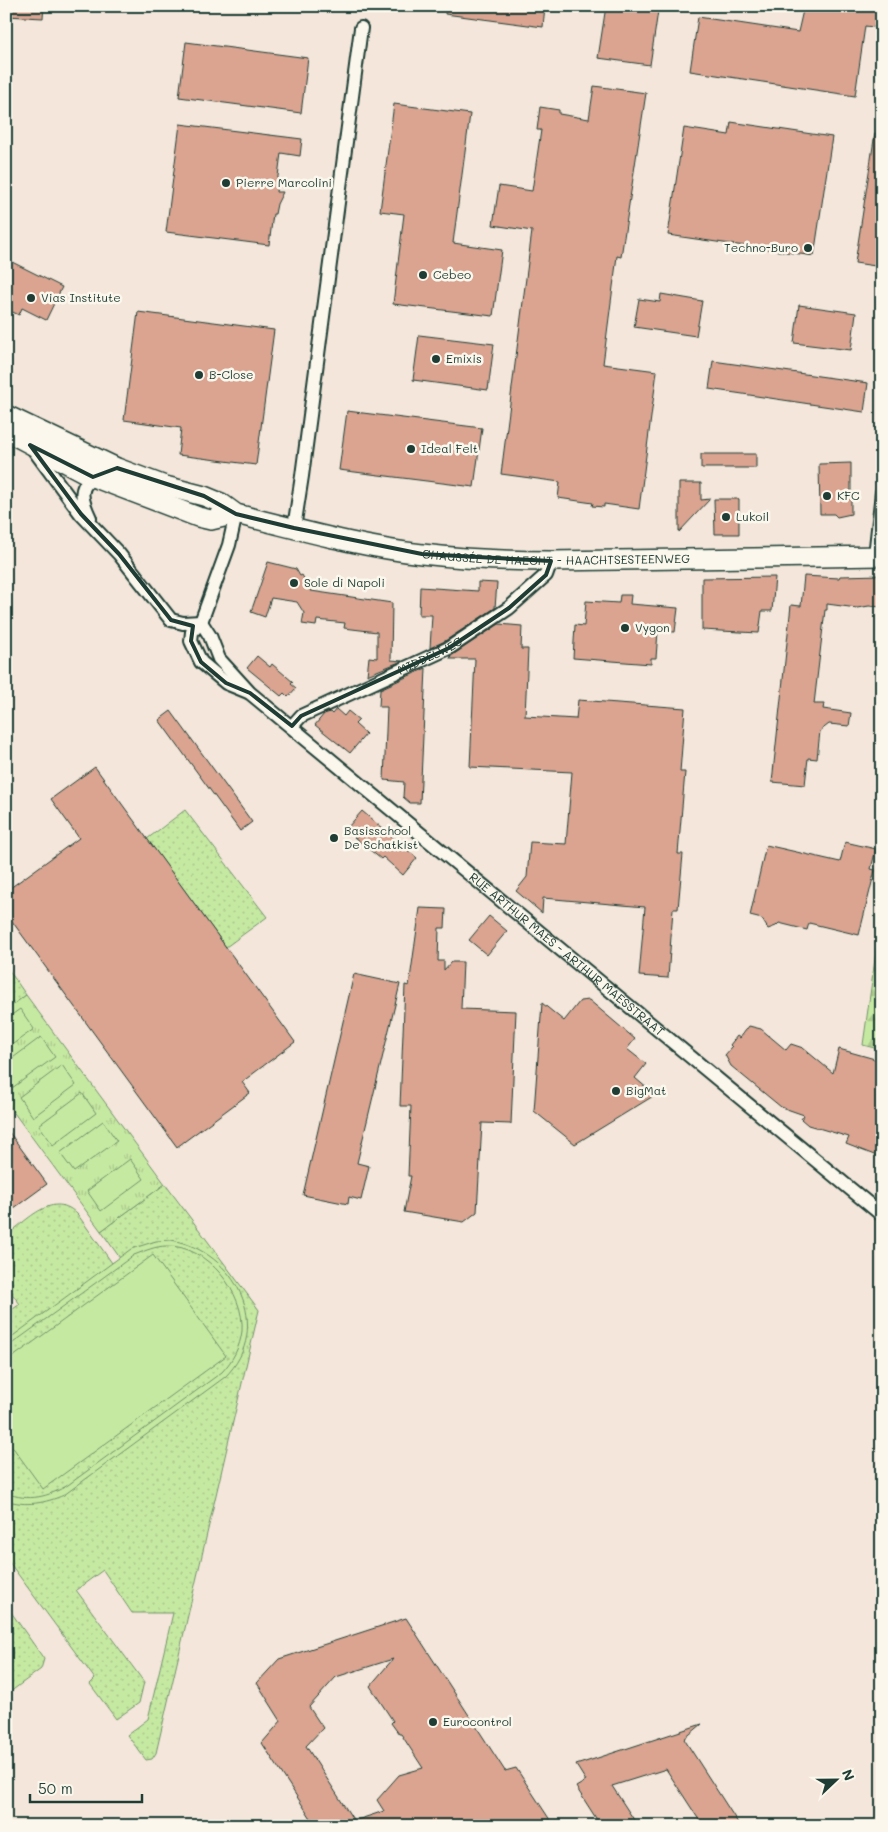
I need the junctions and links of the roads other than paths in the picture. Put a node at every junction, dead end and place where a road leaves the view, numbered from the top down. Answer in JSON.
{"nodes":[{"id":1,"x":361,"y":28,"type":"dead end"},
{"id":2,"x":6,"y":416,"type":"edge"},
{"id":3,"x":6,"y":431,"type":"edge"},
{"id":4,"x":30,"y":445,"type":"junction"},
{"id":5,"x":117,"y":468,"type":"junction"},
{"id":6,"x":93,"y":477,"type":"junction"},
{"id":7,"x":882,"y":492,"type":"edge"},
{"id":8,"x":236,"y":514,"type":"junction"},
{"id":9,"x":94,"y":526,"type":"junction"},
{"id":10,"x":294,"y":528,"type":"junction"},
{"id":11,"x":878,"y":556,"type":"edge"},
{"id":12,"x":551,"y":561,"type":"junction"},
{"id":13,"x":201,"y":622,"type":"junction"},
{"id":14,"x":250,"y":693,"type":"junction"},
{"id":15,"x":292,"y":726,"type":"junction"},
{"id":16,"x":882,"y":1215,"type":"edge"}],
"edges":[{"from":1,"to":10,"type":"street"},
{"from":2,"to":5,"type":"main road","name":"CHAUSSÉE DE HAECHT - HAACHTSESTEENWEG"},
{"from":3,"to":4,"type":"main road","name":"CHAUSSÉE DE HAECHT - HAACHTSESTEENWEG"},
{"from":4,"to":6,"type":"main road","name":"CHAUSSÉE DE HAECHT - HAACHTSESTEENWEG"},
{"from":4,"to":9,"type":"street"},
{"from":5,"to":6,"type":"street"},
{"from":5,"to":8,"type":"main road","name":"CHAUSSÉE DE HAECHT - HAACHTSESTEENWEG"},
{"from":6,"to":8,"type":"main road","name":"CHAUSSÉE DE HAECHT - HAACHTSESTEENWEG"},
{"from":6,"to":9,"type":"street"},
{"from":7,"to":11,"type":"street"},
{"from":8,"to":10,"type":"main road","name":"CHAUSSÉE DE HAECHT - HAACHTSESTEENWEG"},
{"from":8,"to":13,"type":"street","name":"RUE ARTHUR MAES - ARTHUR MAESSTRAAT"},
{"from":9,"to":13,"type":"street"},
{"from":10,"to":12,"type":"main road","name":"CHAUSSÉE DE HAECHT - HAACHTSESTEENWEG"},
{"from":11,"to":12,"type":"main road","name":"CHAUSSÉE DE HAECHT - HAACHTSESTEENWEG"},
{"from":12,"to":15,"type":"street","name":"MIDDELWEG"},
{"from":13,"to":14,"type":"street","name":"RUE ARTHUR MAES - ARTHUR MAESSTRAAT"},
{"from":13,"to":14,"type":"street","name":"RUE ARTHUR MAES - ARTHUR MAESSTRAAT"},
{"from":14,"to":15,"type":"street","name":"RUE ARTHUR MAES - ARTHUR MAESSTRAAT"},
{"from":15,"to":16,"type":"street","name":"RUE ARTHUR MAES - ARTHUR MAESSTRAAT"}]}
